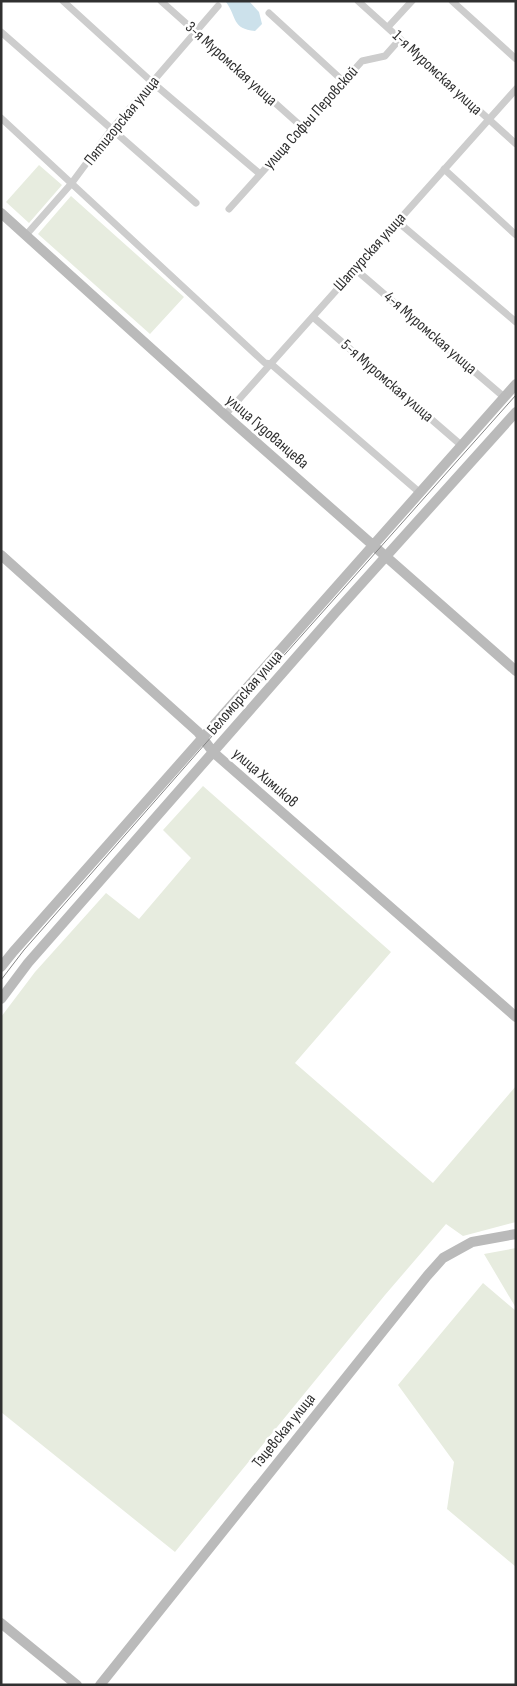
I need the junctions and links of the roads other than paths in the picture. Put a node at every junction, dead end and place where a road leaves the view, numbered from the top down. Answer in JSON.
{"nodes":[{"id":1,"x":63,"y":1,"type":"edge"},
{"id":2,"x":160,"y":1,"type":"edge"},
{"id":3,"x":358,"y":1,"type":"edge"},
{"id":4,"x":412,"y":1,"type":"edge"},
{"id":5,"x":452,"y":1,"type":"edge"},
{"id":6,"x":218,"y":6,"type":"dead end"},
{"id":7,"x":269,"y":13,"type":"dead end"},
{"id":8,"x":388,"y":27,"type":"junction"},
{"id":9,"x":1,"y":32,"type":"edge"},
{"id":10,"x":194,"y":32,"type":"junction"},
{"id":11,"x":400,"y":39,"type":"junction"},
{"id":12,"x":516,"y":59,"type":"edge"},
{"id":13,"x":343,"y":81,"type":"junction"},
{"id":14,"x":153,"y":83,"type":"junction"},
{"id":15,"x":516,"y":90,"type":"edge"},
{"id":16,"x":1,"y":118,"type":"edge"},
{"id":17,"x":488,"y":120,"type":"junction"},
{"id":18,"x":302,"y":127,"type":"junction"},
{"id":19,"x":111,"y":130,"type":"junction"},
{"id":20,"x":516,"y":144,"type":"edge"},
{"id":21,"x":444,"y":169,"type":"junction"},
{"id":22,"x":260,"y":174,"type":"junction"},
{"id":23,"x":71,"y":184,"type":"junction"},
{"id":24,"x":196,"y":203,"type":"dead end"},
{"id":25,"x":229,"y":209,"type":"dead end"},
{"id":26,"x":1,"y":213,"type":"edge"},
{"id":27,"x":398,"y":222,"type":"junction"},
{"id":28,"x":516,"y":235,"type":"edge"},
{"id":29,"x":26,"y":236,"type":"junction"},
{"id":30,"x":355,"y":269,"type":"junction"},
{"id":31,"x":313,"y":317,"type":"junction"},
{"id":32,"x":516,"y":322,"type":"edge"},
{"id":33,"x":271,"y":364,"type":"junction"},
{"id":34,"x":516,"y":384,"type":"edge"},
{"id":35,"x":504,"y":397,"type":"junction"},
{"id":36,"x":516,"y":412,"type":"edge"},
{"id":37,"x":225,"y":415,"type":"junction"},
{"id":38,"x":461,"y":446,"type":"junction"},
{"id":39,"x":419,"y":492,"type":"junction"},
{"id":40,"x":372,"y":544,"type":"junction"},
{"id":41,"x":1,"y":555,"type":"edge"},
{"id":42,"x":386,"y":558,"type":"junction"},
{"id":43,"x":516,"y":671,"type":"edge"},
{"id":44,"x":203,"y":736,"type":"junction"},
{"id":45,"x":213,"y":752,"type":"junction"},
{"id":46,"x":13,"y":952,"type":"junction"},
{"id":47,"x":28,"y":963,"type":"junction"},
{"id":48,"x":1,"y":968,"type":"edge"},
{"id":49,"x":1,"y":999,"type":"edge"},
{"id":50,"x":516,"y":1017,"type":"edge"},
{"id":51,"x":516,"y":1234,"type":"edge"},
{"id":52,"x":1,"y":1623,"type":"edge"},
{"id":53,"x":77,"y":1685,"type":"edge"},
{"id":54,"x":100,"y":1685,"type":"edge"}],
"edges":[{"from":1,"to":14,"type":"street"},
{"from":2,"to":10,"type":"street","name":"3-я Муромская улица"},
{"from":3,"to":8,"type":"street","name":"1-я Муромская улица"},
{"from":4,"to":8,"type":"street"},
{"from":5,"to":12,"type":"street"},
{"from":6,"to":10,"type":"street","name":"Пятигорская улица"},
{"from":7,"to":13,"type":"street"},
{"from":8,"to":11,"type":"street","name":"1-я Муромская улица"},
{"from":9,"to":19,"type":"street"},
{"from":10,"to":14,"type":"street","name":"Пятигорская улица"},
{"from":10,"to":18,"type":"street","name":"3-я Муромская улица"},
{"from":11,"to":13,"type":"street","name":"улица Софьи Перовской"},
{"from":11,"to":17,"type":"street","name":"1-я Муромская улица"},
{"from":13,"to":18,"type":"street","name":"улица Софьи Перовской"},
{"from":14,"to":19,"type":"street","name":"Пятигорская улица"},
{"from":14,"to":22,"type":"street"},
{"from":15,"to":17,"type":"street","name":"Шатурская улица"},
{"from":16,"to":23,"type":"street"},
{"from":17,"to":20,"type":"street","name":"1-я Муромская улица"},
{"from":17,"to":21,"type":"street","name":"Шатурская улица"},
{"from":18,"to":22,"type":"street","name":"улица Софьи Перовской"},
{"from":19,"to":23,"type":"street","name":"Пятигорская улица"},
{"from":19,"to":24,"type":"street"},
{"from":21,"to":27,"type":"street","name":"Шатурская улица"},
{"from":21,"to":28,"type":"street"},
{"from":22,"to":25,"type":"street","name":"улица Софьи Перовской"},
{"from":23,"to":29,"type":"street","name":"Пятигорская улица"},
{"from":23,"to":33,"type":"street"},
{"from":26,"to":29,"type":"main road","name":"улица Гудованцева"},
{"from":27,"to":30,"type":"street","name":"Шатурская улица"},
{"from":27,"to":32,"type":"street"},
{"from":29,"to":37,"type":"main road","name":"улица Гудованцева"},
{"from":30,"to":31,"type":"street","name":"Шатурская улица"},
{"from":30,"to":35,"type":"street","name":"4-я Муромская улица"},
{"from":31,"to":33,"type":"street","name":"Шатурская улица"},
{"from":31,"to":38,"type":"street","name":"5-я Муромская улица"},
{"from":33,"to":37,"type":"street","name":"Шатурская улица"},
{"from":33,"to":39,"type":"street"},
{"from":34,"to":35,"type":"main road","name":"Беломорская улица"},
{"from":35,"to":38,"type":"main road","name":"Беломорская улица"},
{"from":36,"to":42,"type":"main road","name":"Беломорская улица"},
{"from":37,"to":40,"type":"main road","name":"улица Гудованцева"},
{"from":38,"to":39,"type":"main road","name":"Беломорская улица"},
{"from":39,"to":40,"type":"main road","name":"Беломорская улица"},
{"from":40,"to":42,"type":"main road","name":"улица Гудованцева"},
{"from":40,"to":44,"type":"main road","name":"Беломорская улица"},
{"from":41,"to":44,"type":"main road","name":"улица Химиков"},
{"from":42,"to":43,"type":"main road","name":"улица Гудованцева"},
{"from":42,"to":45,"type":"main road","name":"Беломорская улица"},
{"from":44,"to":45,"type":"main road","name":"улица Химиков"},
{"from":44,"to":46,"type":"main road","name":"Беломорская улица"},
{"from":45,"to":47,"type":"main road","name":"Беломорская улица"},
{"from":45,"to":50,"type":"main road","name":"улица Химиков"},
{"from":46,"to":47,"type":"main road"},
{"from":46,"to":48,"type":"main road","name":"Беломорская улица"},
{"from":47,"to":49,"type":"main road","name":"Беломорская улица"},
{"from":51,"to":54,"type":"main road","name":"Тэцевская улица"},
{"from":52,"to":53,"type":"main road"}]}
